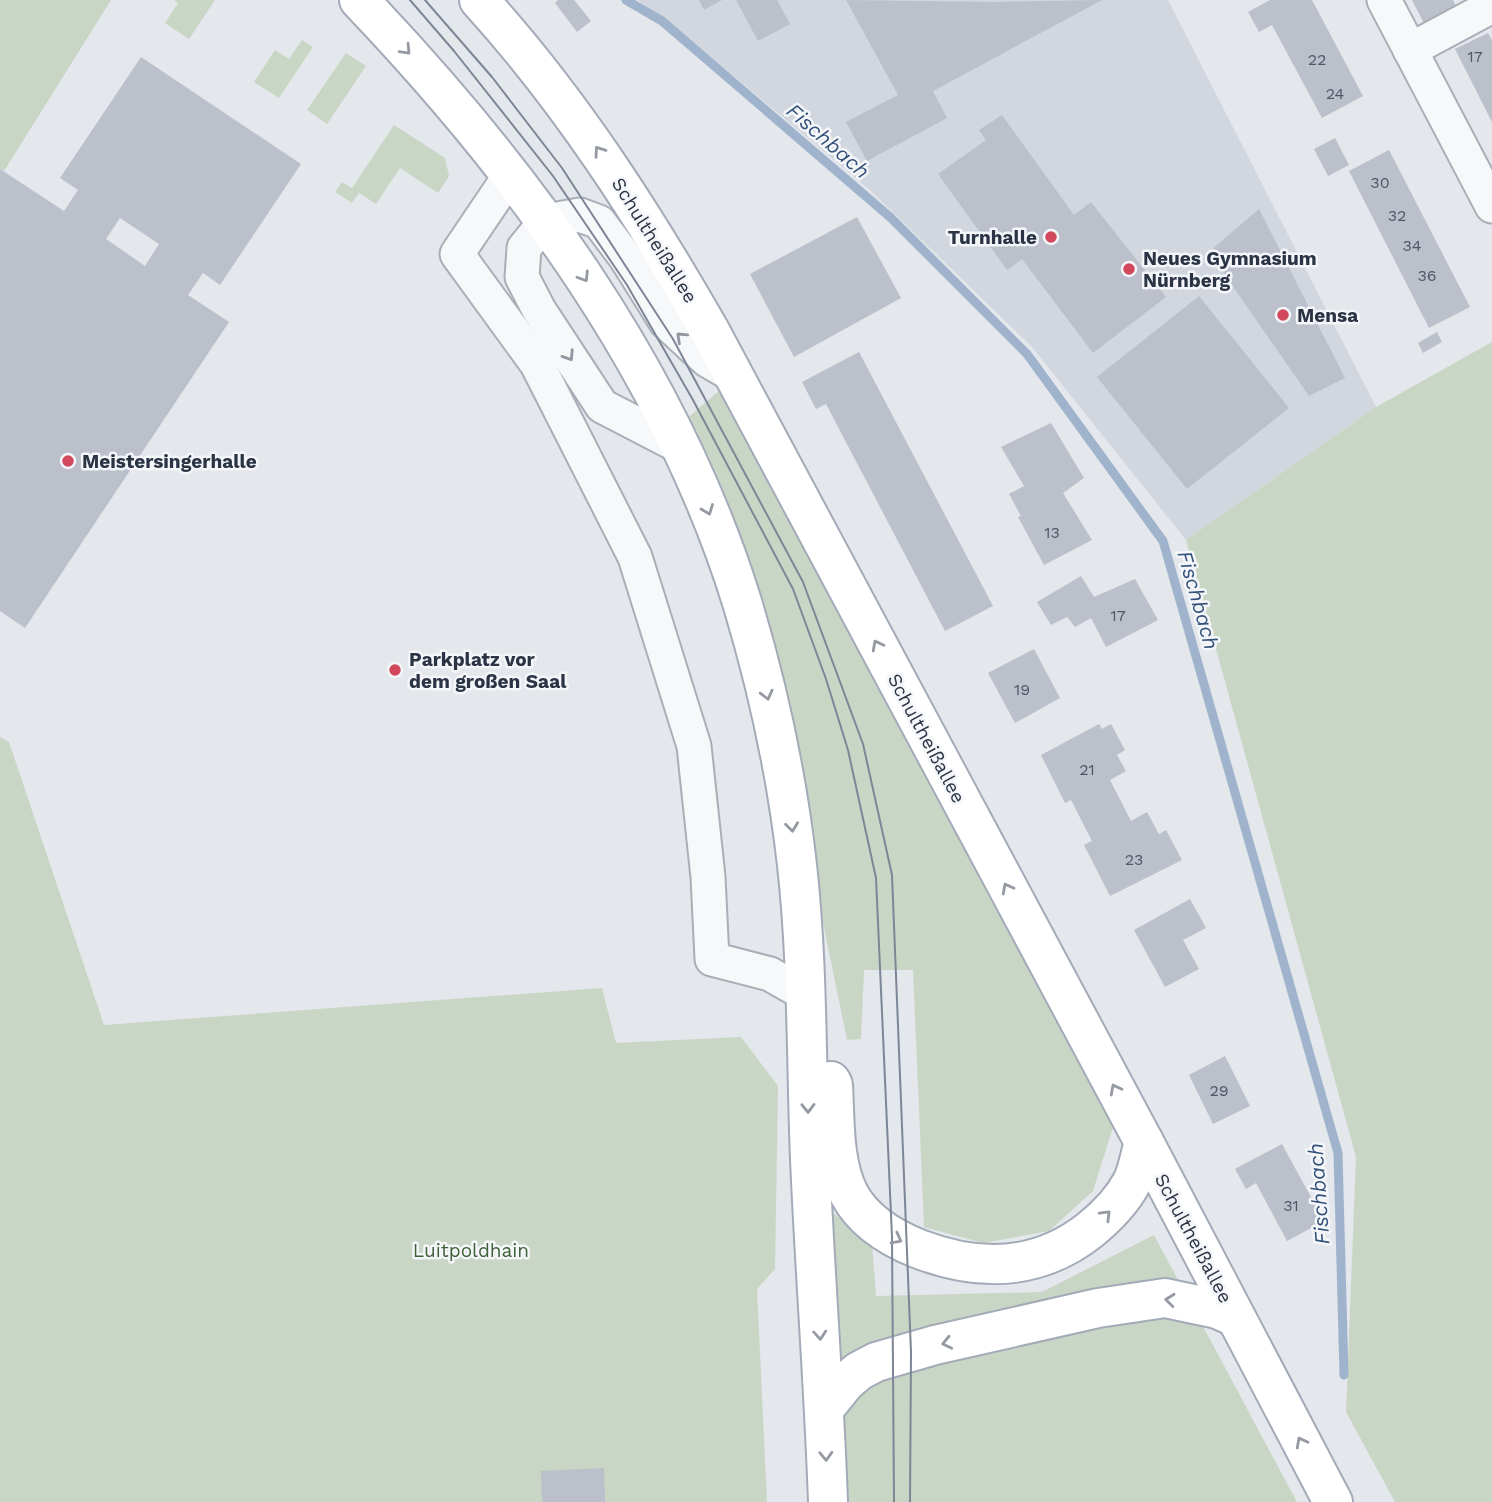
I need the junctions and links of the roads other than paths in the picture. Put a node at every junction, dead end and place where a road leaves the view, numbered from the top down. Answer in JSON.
{"nodes":[{"id":1,"x":359,"y":0,"type":"edge"},
{"id":2,"x":479,"y":0,"type":"edge"},
{"id":3,"x":1384,"y":0,"type":"edge"},
{"id":4,"x":1492,"y":6,"type":"edge"},
{"id":5,"x":1410,"y":50,"type":"junction"},
{"id":6,"x":511,"y":174,"type":"junction"},
{"id":7,"x":1492,"y":206,"type":"edge"},
{"id":8,"x":545,"y":221,"type":"junction"},
{"id":9,"x":736,"y":377,"type":"junction"},
{"id":10,"x":681,"y":447,"type":"junction"},
{"id":11,"x":805,"y":994,"type":"junction"},
{"id":12,"x":807,"y":1040,"type":"junction"},
{"id":13,"x":1144,"y":1142,"type":"junction"},
{"id":14,"x":1236,"y":1317,"type":"junction"},
{"id":15,"x":824,"y":1409,"type":"junction"},
{"id":16,"x":828,"y":1502,"type":"edge"},
{"id":17,"x":1333,"y":1502,"type":"edge"}],
"edges":[{"from":1,"to":6,"type":"main road","one_way":true},
{"from":9,"to":2,"type":"main road","name":"Schultheißallee","one_way":true},
{"from":3,"to":5,"type":"street"},
{"from":4,"to":5,"type":"street"},
{"from":5,"to":7,"type":"street"},
{"from":6,"to":8,"type":"main road"},
{"from":6,"to":11,"type":"street"},
{"from":9,"to":8,"type":"street","one_way":true},
{"from":8,"to":10,"type":"main road","one_way":true},
{"from":8,"to":10,"type":"street","one_way":true},
{"from":13,"to":9,"type":"main road","name":"Schultheißallee","one_way":true},
{"from":10,"to":11,"type":"main road","one_way":true},
{"from":11,"to":12,"type":"main road"},
{"from":12,"to":13,"type":"main road","one_way":true},
{"from":12,"to":15,"type":"main road","one_way":true},
{"from":13,"to":14,"type":"main road","name":"Schultheißallee"},
{"from":14,"to":15,"type":"main road","one_way":true},
{"from":17,"to":14,"type":"main road","name":"Schultheißallee","one_way":true},
{"from":15,"to":16,"type":"main road","one_way":true}]}
